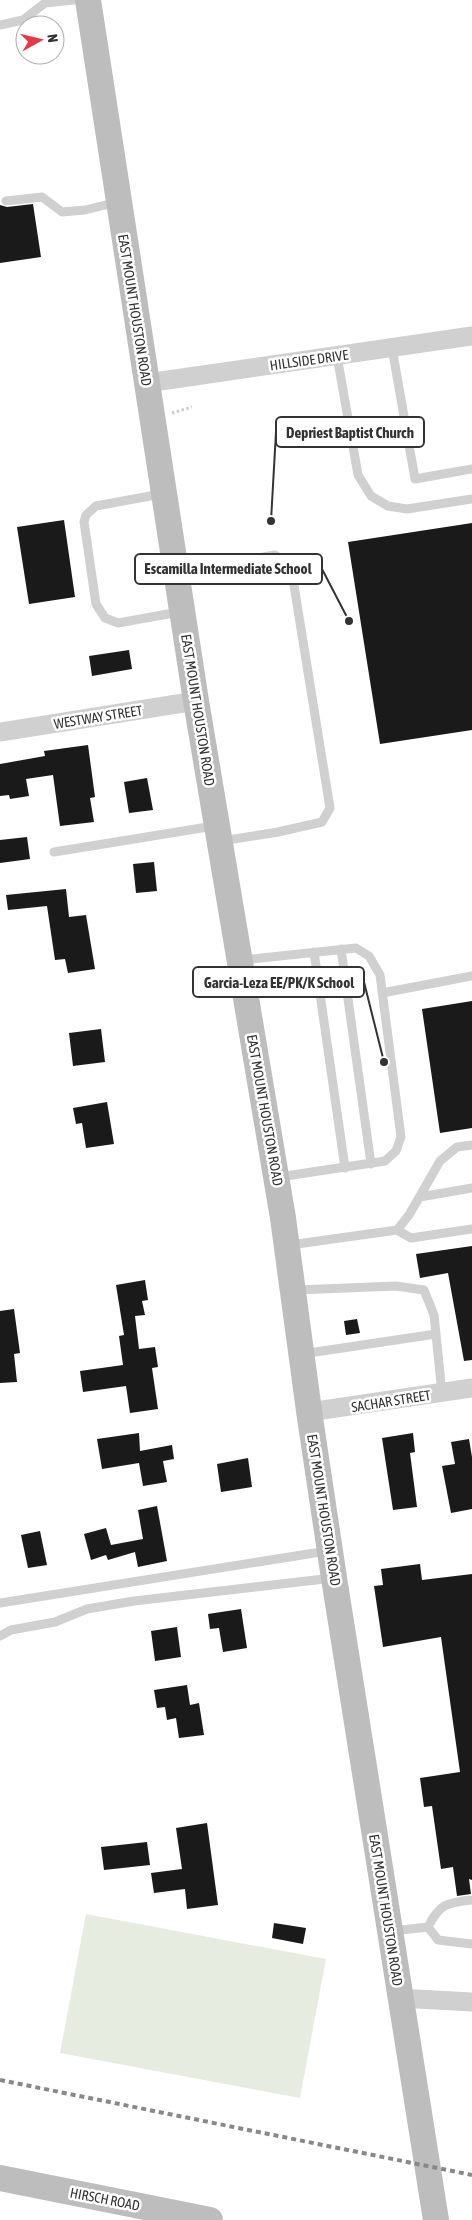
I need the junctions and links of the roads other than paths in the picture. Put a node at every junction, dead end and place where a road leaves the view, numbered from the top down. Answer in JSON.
{"nodes":[{"id":1,"x":74,"y":0,"type":"edge"},
{"id":2,"x":88,"y":0,"type":"edge"},
{"id":3,"x":45,"y":2,"type":"edge"},
{"id":4,"x":0,"y":25,"type":"edge"},
{"id":5,"x":6,"y":201,"type":"dead end"},
{"id":6,"x":118,"y":202,"type":"junction"},
{"id":7,"x":472,"y":336,"type":"edge"},
{"id":8,"x":392,"y":348,"type":"junction"},
{"id":9,"x":338,"y":356,"type":"junction"},
{"id":10,"x":146,"y":383,"type":"junction"},
{"id":11,"x":472,"y":469,"type":"edge"},
{"id":12,"x":164,"y":493,"type":"junction"},
{"id":13,"x":472,"y":499,"type":"edge"},
{"id":14,"x":176,"y":572,"type":"junction"},
{"id":15,"x":182,"y":612,"type":"junction"},
{"id":16,"x":196,"y":701,"type":"junction"},
{"id":17,"x":0,"y":732,"type":"edge"},
{"id":18,"x":218,"y":833,"type":"junction"},
{"id":19,"x":54,"y":852,"type":"dead end"},
{"id":20,"x":341,"y":949,"type":"junction"},
{"id":21,"x":314,"y":952,"type":"junction"},
{"id":22,"x":240,"y":960,"type":"junction"},
{"id":23,"x":472,"y":976,"type":"edge"},
{"id":24,"x":382,"y":993,"type":"junction"},
{"id":25,"x":472,"y":1145,"type":"edge"},
{"id":26,"x":371,"y":1164,"type":"junction"},
{"id":27,"x":345,"y":1168,"type":"junction"},
{"id":28,"x":277,"y":1178,"type":"junction"},
{"id":29,"x":472,"y":1188,"type":"edge"},
{"id":30,"x":420,"y":1197,"type":"junction"},
{"id":31,"x":472,"y":1228,"type":"edge"},
{"id":32,"x":397,"y":1230,"type":"junction"},
{"id":33,"x":287,"y":1246,"type":"junction"},
{"id":34,"x":293,"y":1290,"type":"junction"},
{"id":35,"x":436,"y":1334,"type":"junction"},
{"id":36,"x":301,"y":1354,"type":"junction"},
{"id":37,"x":472,"y":1388,"type":"edge"},
{"id":38,"x":442,"y":1393,"type":"junction"},
{"id":39,"x":309,"y":1412,"type":"junction"},
{"id":40,"x":330,"y":1551,"type":"junction"},
{"id":41,"x":334,"y":1578,"type":"junction"},
{"id":42,"x":0,"y":1603,"type":"edge"},
{"id":43,"x":0,"y":1636,"type":"edge"},
{"id":44,"x":472,"y":1900,"type":"edge"},
{"id":45,"x":428,"y":1926,"type":"junction"},
{"id":46,"x":389,"y":1932,"type":"junction"},
{"id":47,"x":472,"y":1944,"type":"edge"},
{"id":48,"x":399,"y":1998,"type":"junction"},
{"id":49,"x":472,"y":2002,"type":"edge"},
{"id":50,"x":0,"y":2178,"type":"edge"},
{"id":51,"x":147,"y":2214,"type":"edge"},
{"id":52,"x":210,"y":2220,"type":"edge"},
{"id":53,"x":436,"y":2220,"type":"edge"}],
"edges":[{"from":1,"to":3,"type":"lane"},
{"from":2,"to":6,"type":"main road","name":"EAST MOUNT HOUSTON ROAD"},
{"from":3,"to":4,"type":"lane"},
{"from":5,"to":6,"type":"lane"},
{"from":6,"to":10,"type":"main road","name":"EAST MOUNT HOUSTON ROAD"},
{"from":7,"to":8,"type":"street","name":"HILLSIDE DRIVE"},
{"from":8,"to":9,"type":"street","name":"HILLSIDE DRIVE"},
{"from":8,"to":11,"type":"lane"},
{"from":9,"to":10,"type":"street","name":"HILLSIDE DRIVE"},
{"from":9,"to":13,"type":"lane"},
{"from":10,"to":12,"type":"main road","name":"EAST MOUNT HOUSTON ROAD"},
{"from":12,"to":14,"type":"main road","name":"EAST MOUNT HOUSTON ROAD"},
{"from":12,"to":15,"type":"lane"},
{"from":14,"to":15,"type":"main road","name":"EAST MOUNT HOUSTON ROAD"},
{"from":14,"to":18,"type":"lane"},
{"from":15,"to":16,"type":"main road","name":"EAST MOUNT HOUSTON ROAD"},
{"from":16,"to":17,"type":"street","name":"WESTWAY STREET"},
{"from":16,"to":18,"type":"main road","name":"EAST MOUNT HOUSTON ROAD"},
{"from":18,"to":19,"type":"lane"},
{"from":18,"to":22,"type":"main road","name":"EAST MOUNT HOUSTON ROAD"},
{"from":20,"to":21,"type":"lane"},
{"from":20,"to":24,"type":"lane"},
{"from":20,"to":26,"type":"lane"},
{"from":21,"to":22,"type":"lane"},
{"from":21,"to":27,"type":"lane"},
{"from":22,"to":28,"type":"main road","name":"EAST MOUNT HOUSTON ROAD"},
{"from":23,"to":24,"type":"lane"},
{"from":24,"to":26,"type":"lane"},
{"from":25,"to":30,"type":"lane"},
{"from":26,"to":27,"type":"lane"},
{"from":27,"to":28,"type":"lane"},
{"from":28,"to":33,"type":"main road","name":"EAST MOUNT HOUSTON ROAD"},
{"from":29,"to":30,"type":"lane"},
{"from":30,"to":32,"type":"lane"},
{"from":31,"to":32,"type":"lane"},
{"from":32,"to":33,"type":"lane"},
{"from":33,"to":34,"type":"main road","name":"EAST MOUNT HOUSTON ROAD"},
{"from":34,"to":35,"type":"lane"},
{"from":34,"to":36,"type":"main road","name":"EAST MOUNT HOUSTON ROAD"},
{"from":35,"to":36,"type":"lane"},
{"from":35,"to":38,"type":"lane"},
{"from":36,"to":39,"type":"main road","name":"EAST MOUNT HOUSTON ROAD"},
{"from":37,"to":38,"type":"street","name":"SACHAR STREET"},
{"from":38,"to":39,"type":"street","name":"SACHAR STREET"},
{"from":39,"to":40,"type":"main road","name":"EAST MOUNT HOUSTON ROAD"},
{"from":40,"to":41,"type":"main road","name":"EAST MOUNT HOUSTON ROAD"},
{"from":40,"to":42,"type":"lane"},
{"from":41,"to":43,"type":"lane"},
{"from":41,"to":46,"type":"main road","name":"EAST MOUNT HOUSTON ROAD"},
{"from":44,"to":45,"type":"lane"},
{"from":45,"to":46,"type":"lane"},
{"from":45,"to":47,"type":"lane"},
{"from":46,"to":48,"type":"main road","name":"EAST MOUNT HOUSTON ROAD"},
{"from":48,"to":49,"type":"street"},
{"from":48,"to":53,"type":"main road","name":"EAST MOUNT HOUSTON ROAD"},
{"from":50,"to":51,"type":"main road","name":"HIRSCH ROAD"},
{"from":51,"to":52,"type":"main road","name":"HIRSCH ROAD"}]}
